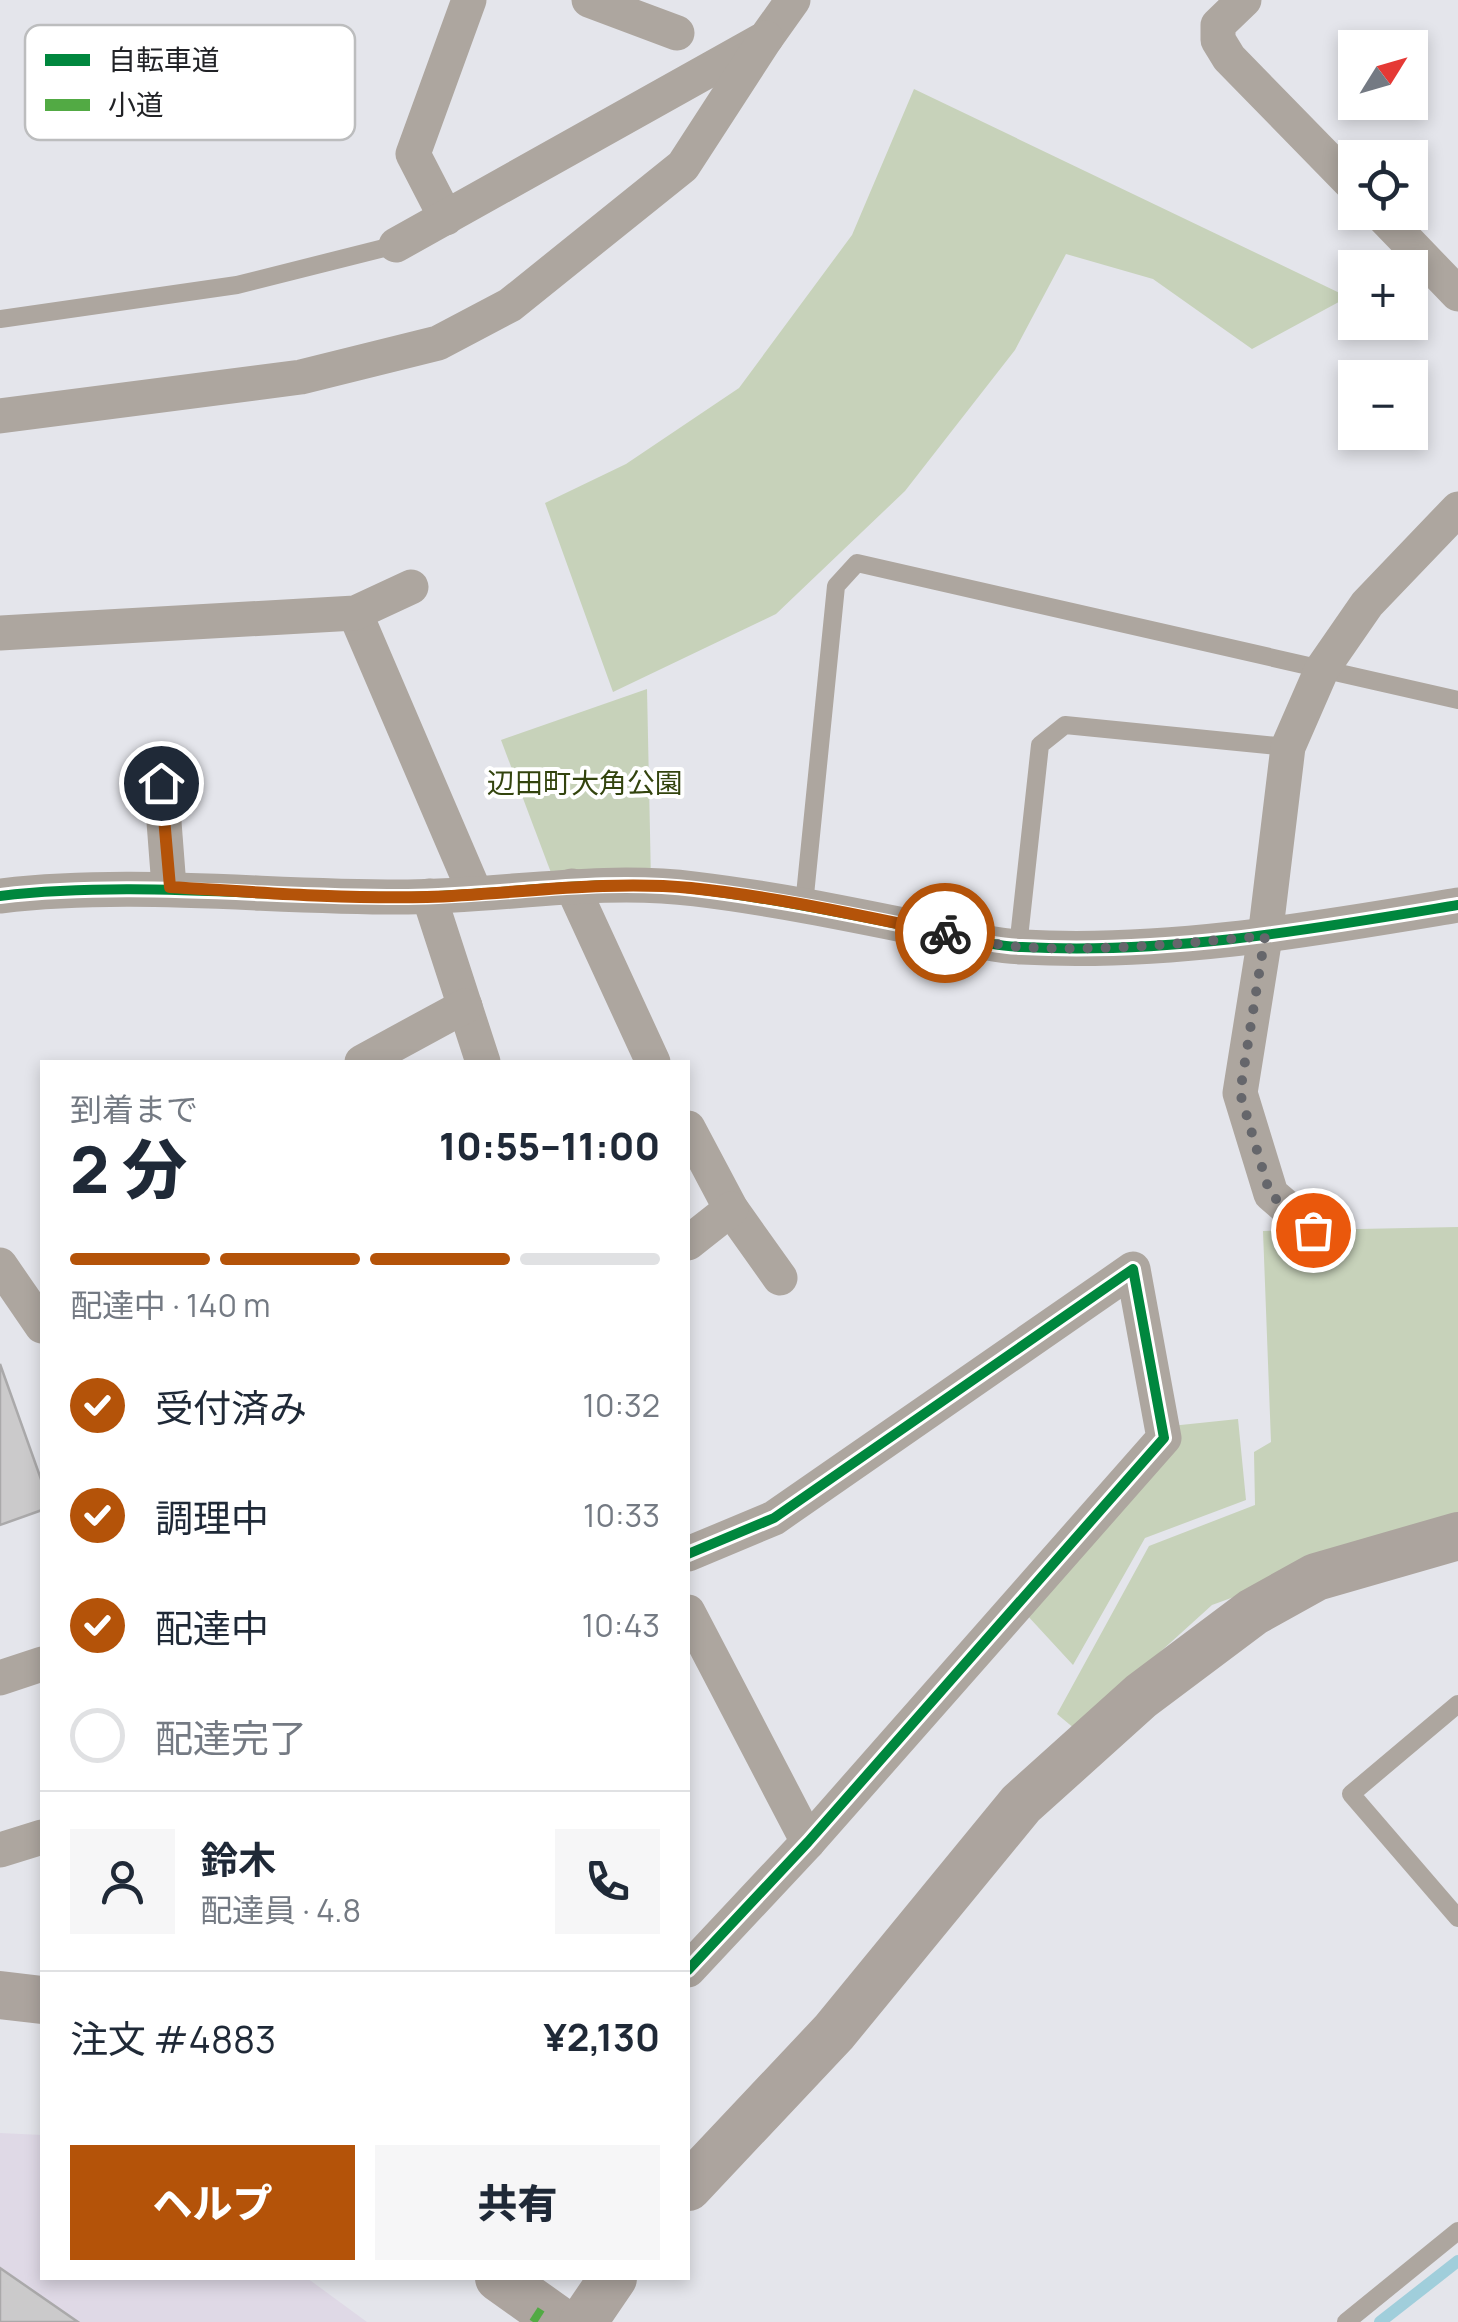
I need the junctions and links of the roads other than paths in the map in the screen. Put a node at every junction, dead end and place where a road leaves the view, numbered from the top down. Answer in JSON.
{"nodes":[{"id":1,"x":469,"y":0,"type":"edge"},
{"id":2,"x":589,"y":0,"type":"edge"},
{"id":3,"x":793,"y":0,"type":"edge"},
{"id":4,"x":1244,"y":0,"type":"edge"},
{"id":5,"x":677,"y":32,"type":"dead end"},
{"id":6,"x":766,"y":38,"type":"junction"},
{"id":7,"x":1338,"y":170,"type":"edge"},
{"id":8,"x":446,"y":218,"type":"junction"},
{"id":9,"x":1396,"y":230,"type":"edge"},
{"id":10,"x":396,"y":245,"type":"joint"},
{"id":11,"x":1458,"y":294,"type":"edge"},
{"id":12,"x":0,"y":320,"type":"edge"},
{"id":13,"x":0,"y":416,"type":"edge"},
{"id":14,"x":1458,"y":509,"type":"edge"},
{"id":15,"x":411,"y":587,"type":"dead end"},
{"id":16,"x":355,"y":614,"type":"junction"},
{"id":17,"x":0,"y":633,"type":"edge"},
{"id":18,"x":1322,"y":670,"type":"junction"},
{"id":19,"x":1458,"y":700,"type":"edge"},
{"id":20,"x":1288,"y":747,"type":"junction"},
{"id":21,"x":161,"y":783,"type":"dead end"},
{"id":22,"x":572,"y":886,"type":"junction"},
{"id":23,"x":170,"y":887,"type":"junction"},
{"id":24,"x":475,"y":893,"type":"junction"},
{"id":25,"x":0,"y":896,"type":"edge"},
{"id":26,"x":428,"y":896,"type":"junction"},
{"id":27,"x":804,"y":905,"type":"junction"},
{"id":28,"x":1458,"y":905,"type":"edge"},
{"id":29,"x":1265,"y":936,"type":"junction"},
{"id":30,"x":1018,"y":947,"type":"junction"},
{"id":31,"x":465,"y":1006,"type":"junction"},
{"id":32,"x":366,"y":1060,"type":"edge"},
{"id":33,"x":482,"y":1060,"type":"edge"},
{"id":34,"x":652,"y":1060,"type":"edge"},
{"id":35,"x":690,"y":1132,"type":"edge"},
{"id":36,"x":730,"y":1210,"type":"junction"},
{"id":37,"x":1313,"y":1230,"type":"dead end"},
{"id":38,"x":690,"y":1242,"type":"edge"},
{"id":39,"x":3,"y":1274,"type":"edge"},
{"id":40,"x":780,"y":1278,"type":"dead end"},
{"id":41,"x":40,"y":1323,"type":"edge"},
{"id":42,"x":1458,"y":1536,"type":"edge"},
{"id":43,"x":690,"y":1553,"type":"edge"},
{"id":44,"x":690,"y":1616,"type":"edge"},
{"id":45,"x":40,"y":1665,"type":"edge"},
{"id":46,"x":0,"y":1678,"type":"edge"},
{"id":47,"x":1458,"y":1704,"type":"edge"},
{"id":48,"x":40,"y":1838,"type":"edge"},
{"id":49,"x":808,"y":1842,"type":"junction"},
{"id":50,"x":0,"y":1850,"type":"edge"},
{"id":51,"x":1451,"y":1895,"type":"edge"},
{"id":52,"x":1458,"y":1918,"type":"edge"},
{"id":53,"x":690,"y":1968,"type":"edge"},
{"id":54,"x":0,"y":1995,"type":"edge"},
{"id":55,"x":40,"y":2000,"type":"edge"},
{"id":56,"x":690,"y":2184,"type":"edge"},
{"id":57,"x":1458,"y":2231,"type":"edge"},
{"id":58,"x":503,"y":2280,"type":"edge"},
{"id":59,"x":613,"y":2280,"type":"edge"},
{"id":60,"x":561,"y":2322,"type":"edge"},
{"id":61,"x":582,"y":2322,"type":"edge"},
{"id":62,"x":1346,"y":2322,"type":"edge"}],
"edges":[{"from":1,"to":8,"type":"street"},
{"from":2,"to":5,"type":"street"},
{"from":3,"to":6,"type":"street"},
{"from":4,"to":7,"type":"street"},
{"from":6,"to":8,"type":"street"},
{"from":6,"to":13,"type":"street"},
{"from":8,"to":10,"type":"street"},
{"from":9,"to":11,"type":"street"},
{"from":10,"to":12,"type":"lane"},
{"from":14,"to":18,"type":"street"},
{"from":15,"to":16,"type":"street"},
{"from":16,"to":17,"type":"street"},
{"from":16,"to":24,"type":"street"},
{"from":18,"to":19,"type":"lane"},
{"from":18,"to":20,"type":"street"},
{"from":18,"to":27,"type":"lane"},
{"from":20,"to":29,"type":"street"},
{"from":20,"to":30,"type":"lane"},
{"from":21,"to":23,"type":"street"},
{"from":22,"to":24,"type":"street"},
{"from":22,"to":27,"type":"street"},
{"from":22,"to":34,"type":"street"},
{"from":23,"to":25,"type":"street"},
{"from":23,"to":26,"type":"street"},
{"from":24,"to":26,"type":"street"},
{"from":26,"to":31,"type":"street"},
{"from":27,"to":30,"type":"street"},
{"from":28,"to":29,"type":"street"},
{"from":29,"to":30,"type":"street"},
{"from":29,"to":37,"type":"street"},
{"from":31,"to":32,"type":"street"},
{"from":31,"to":33,"type":"street"},
{"from":35,"to":36,"type":"street"},
{"from":36,"to":38,"type":"street"},
{"from":36,"to":40,"type":"street"},
{"from":39,"to":41,"type":"street"},
{"from":42,"to":56,"type":"street"},
{"from":43,"to":49,"type":"street"},
{"from":44,"to":49,"type":"street"},
{"from":45,"to":46,"type":"street"},
{"from":47,"to":51,"type":"lane"},
{"from":48,"to":50,"type":"street"},
{"from":49,"to":53,"type":"street"},
{"from":51,"to":52,"type":"lane"},
{"from":54,"to":55,"type":"street"},
{"from":57,"to":62,"type":"lane"},
{"from":58,"to":60,"type":"street"},
{"from":59,"to":61,"type":"street"}]}
